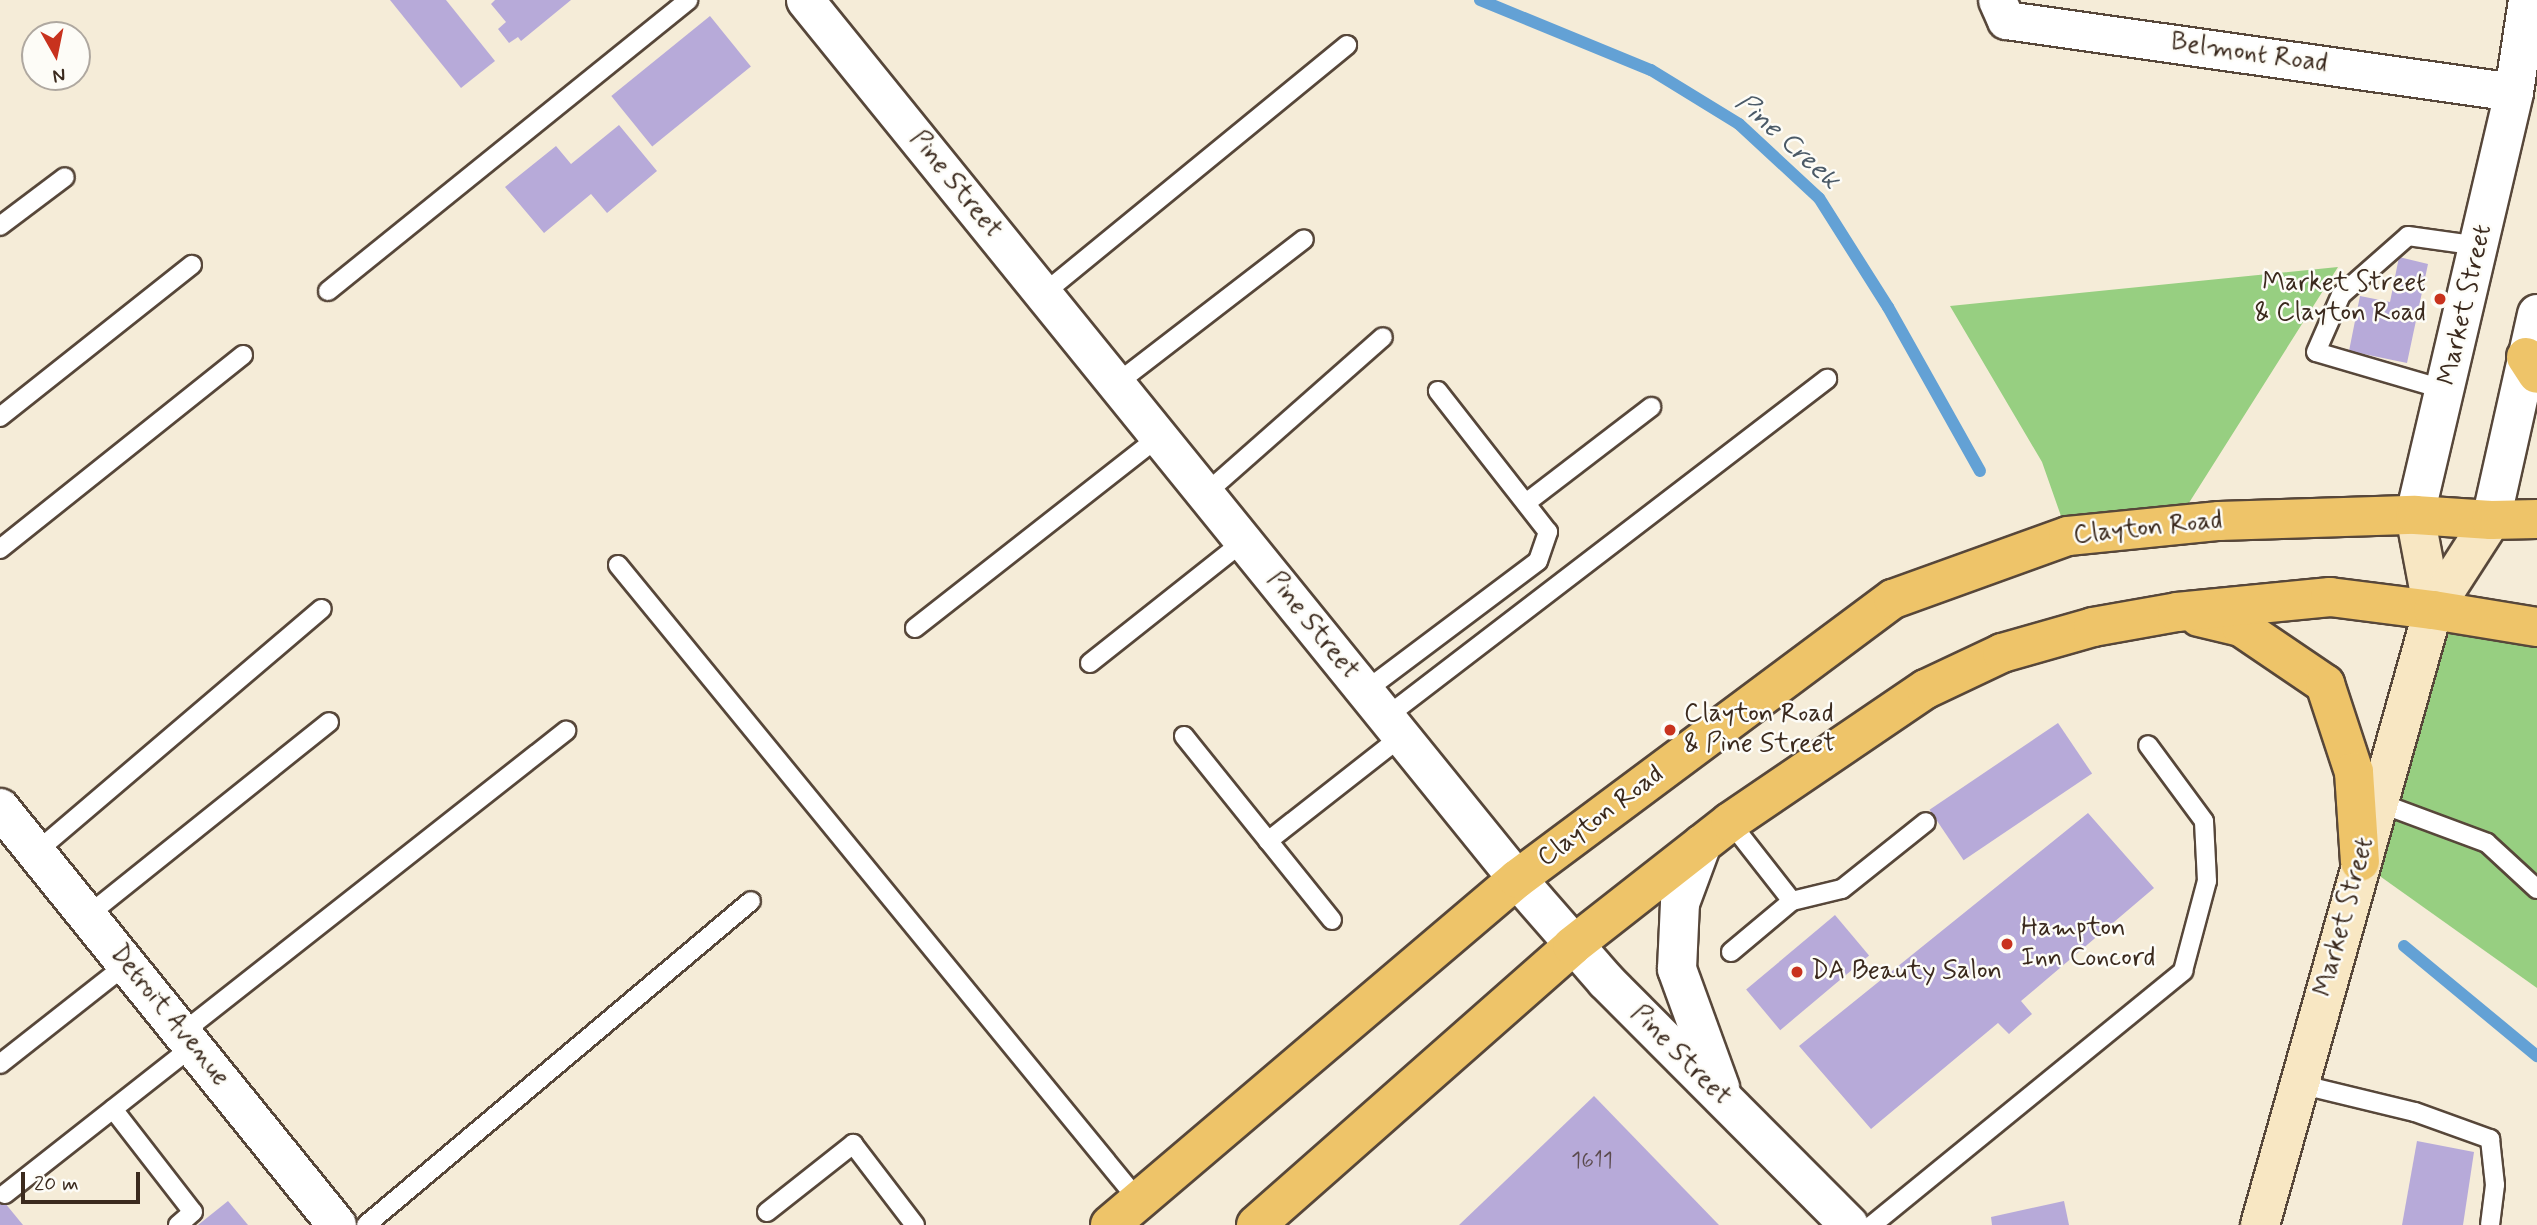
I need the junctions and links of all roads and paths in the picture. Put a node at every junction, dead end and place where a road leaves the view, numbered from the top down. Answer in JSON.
{"nodes":[{"id":1,"x":688,"y":0,"type":"edge"},
{"id":2,"x":805,"y":0,"type":"edge"},
{"id":3,"x":1997,"y":0,"type":"edge"},
{"id":4,"x":2528,"y":0,"type":"edge"},
{"id":5,"x":1347,"y":46,"type":"dead end"},
{"id":6,"x":2514,"y":92,"type":"junction"},
{"id":7,"x":65,"y":177,"type":"dead end"},
{"id":8,"x":0,"y":226,"type":"edge"},
{"id":9,"x":1304,"y":239,"type":"dead end"},
{"id":10,"x":2479,"y":246,"type":"junction"},
{"id":11,"x":192,"y":265,"type":"dead end"},
{"id":12,"x":328,"y":291,"type":"dead end"},
{"id":13,"x":1043,"y":294,"type":"junction"},
{"id":14,"x":2537,"y":314,"type":"edge"},
{"id":15,"x":1383,"y":337,"type":"dead end"},
{"id":16,"x":243,"y":355,"type":"dead end"},
{"id":17,"x":2531,"y":365,"type":"edge"},
{"id":18,"x":1828,"y":379,"type":"dead end"},
{"id":19,"x":1116,"y":384,"type":"junction"},
{"id":20,"x":2446,"y":390,"type":"junction"},
{"id":21,"x":1438,"y":391,"type":"dead end"},
{"id":22,"x":1651,"y":407,"type":"dead end"},
{"id":23,"x":0,"y":417,"type":"edge"},
{"id":24,"x":1159,"y":437,"type":"junction"},
{"id":25,"x":1205,"y":494,"type":"junction"},
{"id":26,"x":1526,"y":503,"type":"junction"},
{"id":27,"x":2415,"y":515,"type":"junction"},
{"id":28,"x":2537,"y":519,"type":"edge"},
{"id":29,"x":2491,"y":520,"type":"junction"},
{"id":30,"x":1244,"y":541,"type":"junction"},
{"id":31,"x":0,"y":550,"type":"edge"},
{"id":32,"x":618,"y":565,"type":"dead end"},
{"id":33,"x":322,"y":608,"type":"dead end"},
{"id":34,"x":2433,"y":610,"type":"junction"},
{"id":35,"x":2177,"y":612,"type":"junction"},
{"id":36,"x":2537,"y":627,"type":"edge"},
{"id":37,"x":915,"y":628,"type":"dead end"},
{"id":38,"x":1090,"y":663,"type":"dead end"},
{"id":39,"x":1384,"y":715,"type":"junction"},
{"id":40,"x":328,"y":722,"type":"dead end"},
{"id":41,"x":566,"y":731,"type":"dead end"},
{"id":42,"x":1184,"y":736,"type":"dead end"},
{"id":43,"x":2148,"y":745,"type":"dead end"},
{"id":44,"x":2377,"y":802,"type":"junction"},
{"id":45,"x":0,"y":808,"type":"edge"},
{"id":46,"x":1926,"y":821,"type":"dead end"},
{"id":47,"x":1716,"y":833,"type":"junction"},
{"id":48,"x":1268,"y":841,"type":"junction"},
{"id":49,"x":36,"y":852,"type":"junction"},
{"id":50,"x":2360,"y":862,"type":"junction"},
{"id":51,"x":1517,"y":879,"type":"junction"},
{"id":52,"x":2537,"y":889,"type":"edge"},
{"id":53,"x":751,"y":901,"type":"dead end"},
{"id":54,"x":1792,"y":901,"type":"junction"},
{"id":55,"x":87,"y":916,"type":"junction"},
{"id":56,"x":1332,"y":920,"type":"dead end"},
{"id":57,"x":1572,"y":946,"type":"junction"},
{"id":58,"x":1731,"y":952,"type":"dead end"},
{"id":59,"x":127,"y":964,"type":"junction"},
{"id":60,"x":187,"y":1040,"type":"junction"},
{"id":61,"x":0,"y":1064,"type":"edge"},
{"id":62,"x":2300,"y":1084,"type":"junction"},
{"id":63,"x":1726,"y":1102,"type":"junction"},
{"id":64,"x":113,"y":1109,"type":"junction"},
{"id":65,"x":5,"y":1194,"type":"dead end"},
{"id":66,"x":1139,"y":1201,"type":"junction"},
{"id":67,"x":767,"y":1212,"type":"dead end"},
{"id":68,"x":178,"y":1225,"type":"edge"},
{"id":69,"x":337,"y":1225,"type":"edge"},
{"id":70,"x":366,"y":1225,"type":"edge"},
{"id":71,"x":915,"y":1225,"type":"edge"},
{"id":72,"x":1110,"y":1225,"type":"edge"},
{"id":73,"x":1256,"y":1225,"type":"edge"},
{"id":74,"x":1849,"y":1225,"type":"edge"},
{"id":75,"x":1872,"y":1225,"type":"edge"},
{"id":76,"x":2260,"y":1225,"type":"edge"},
{"id":77,"x":2490,"y":1225,"type":"edge"}],
"edges":[{"from":1,"to":12,"type":"lane"},
{"from":2,"to":13,"type":"street","name":"Pine Street"},
{"from":3,"to":6,"type":"street","name":"Belmont Road"},
{"from":4,"to":6,"type":"street","name":"Market Street"},
{"from":5,"to":13,"type":"lane"},
{"from":6,"to":10,"type":"street","name":"Market Street"},
{"from":7,"to":8,"type":"lane"},
{"from":9,"to":19,"type":"lane"},
{"from":10,"to":20,"type":"street","name":"Market Street"},
{"from":10,"to":20,"type":"lane"},
{"from":11,"to":23,"type":"lane"},
{"from":13,"to":19,"type":"street","name":"Pine Street"},
{"from":14,"to":17,"type":"street","name":"Market Street"},
{"from":15,"to":25,"type":"lane"},
{"from":16,"to":31,"type":"lane"},
{"from":17,"to":29,"type":"street","name":"Market Street"},
{"from":18,"to":39,"type":"lane"},
{"from":19,"to":24,"type":"street","name":"Pine Street"},
{"from":20,"to":27,"type":"street","name":"Market Street"},
{"from":21,"to":26,"type":"lane"},
{"from":22,"to":26,"type":"lane"},
{"from":24,"to":25,"type":"street","name":"Pine Street"},
{"from":24,"to":37,"type":"lane"},
{"from":25,"to":30,"type":"street","name":"Pine Street"},
{"from":26,"to":39,"type":"lane"},
{"from":27,"to":29,"type":"main road","name":"Clayton Road"},
{"from":27,"to":34,"type":"main road","name":"Market Street"},
{"from":27,"to":51,"type":"main road","name":"Clayton Road"},
{"from":28,"to":29,"type":"main road","name":"Clayton Road"},
{"from":29,"to":34,"type":"main road","name":"Market Street"},
{"from":30,"to":38,"type":"lane"},
{"from":30,"to":39,"type":"street","name":"Pine Street"},
{"from":32,"to":66,"type":"lane"},
{"from":33,"to":49,"type":"lane"},
{"from":34,"to":35,"type":"main road"},
{"from":34,"to":36,"type":"main road"},
{"from":34,"to":44,"type":"main road","name":"Market Street"},
{"from":35,"to":47,"type":"main road"},
{"from":35,"to":50,"type":"main road"},
{"from":39,"to":48,"type":"lane"},
{"from":39,"to":51,"type":"street","name":"Pine Street"},
{"from":40,"to":55,"type":"lane"},
{"from":41,"to":60,"type":"lane"},
{"from":42,"to":48,"type":"lane"},
{"from":43,"to":75,"type":"lane"},
{"from":44,"to":50,"type":"main road","name":"Market Street"},
{"from":44,"to":52,"type":"lane"},
{"from":45,"to":49,"type":"street","name":"Detroit Avenue"},
{"from":46,"to":54,"type":"lane"},
{"from":47,"to":54,"type":"lane"},
{"from":47,"to":57,"type":"main road"},
{"from":47,"to":63,"type":"street"},
{"from":48,"to":56,"type":"lane"},
{"from":49,"to":55,"type":"street","name":"Detroit Avenue"},
{"from":50,"to":62,"type":"main road","name":"Market Street"},
{"from":51,"to":57,"type":"street","name":"Pine Street"},
{"from":51,"to":66,"type":"main road","name":"Clayton Road"},
{"from":53,"to":70,"type":"lane"},
{"from":54,"to":58,"type":"lane"},
{"from":55,"to":59,"type":"street","name":"Detroit Avenue"},
{"from":57,"to":63,"type":"street","name":"Pine Street"},
{"from":57,"to":73,"type":"main road"},
{"from":59,"to":60,"type":"street","name":"Detroit Avenue"},
{"from":59,"to":61,"type":"lane"},
{"from":60,"to":64,"type":"lane"},
{"from":60,"to":69,"type":"street","name":"Detroit Avenue"},
{"from":62,"to":76,"type":"main road","name":"Market Street"},
{"from":62,"to":77,"type":"lane"},
{"from":63,"to":74,"type":"street","name":"Pine Street"},
{"from":64,"to":65,"type":"lane"},
{"from":64,"to":68,"type":"lane"},
{"from":66,"to":72,"type":"main road","name":"Clayton Road"},
{"from":67,"to":71,"type":"lane"}]}
